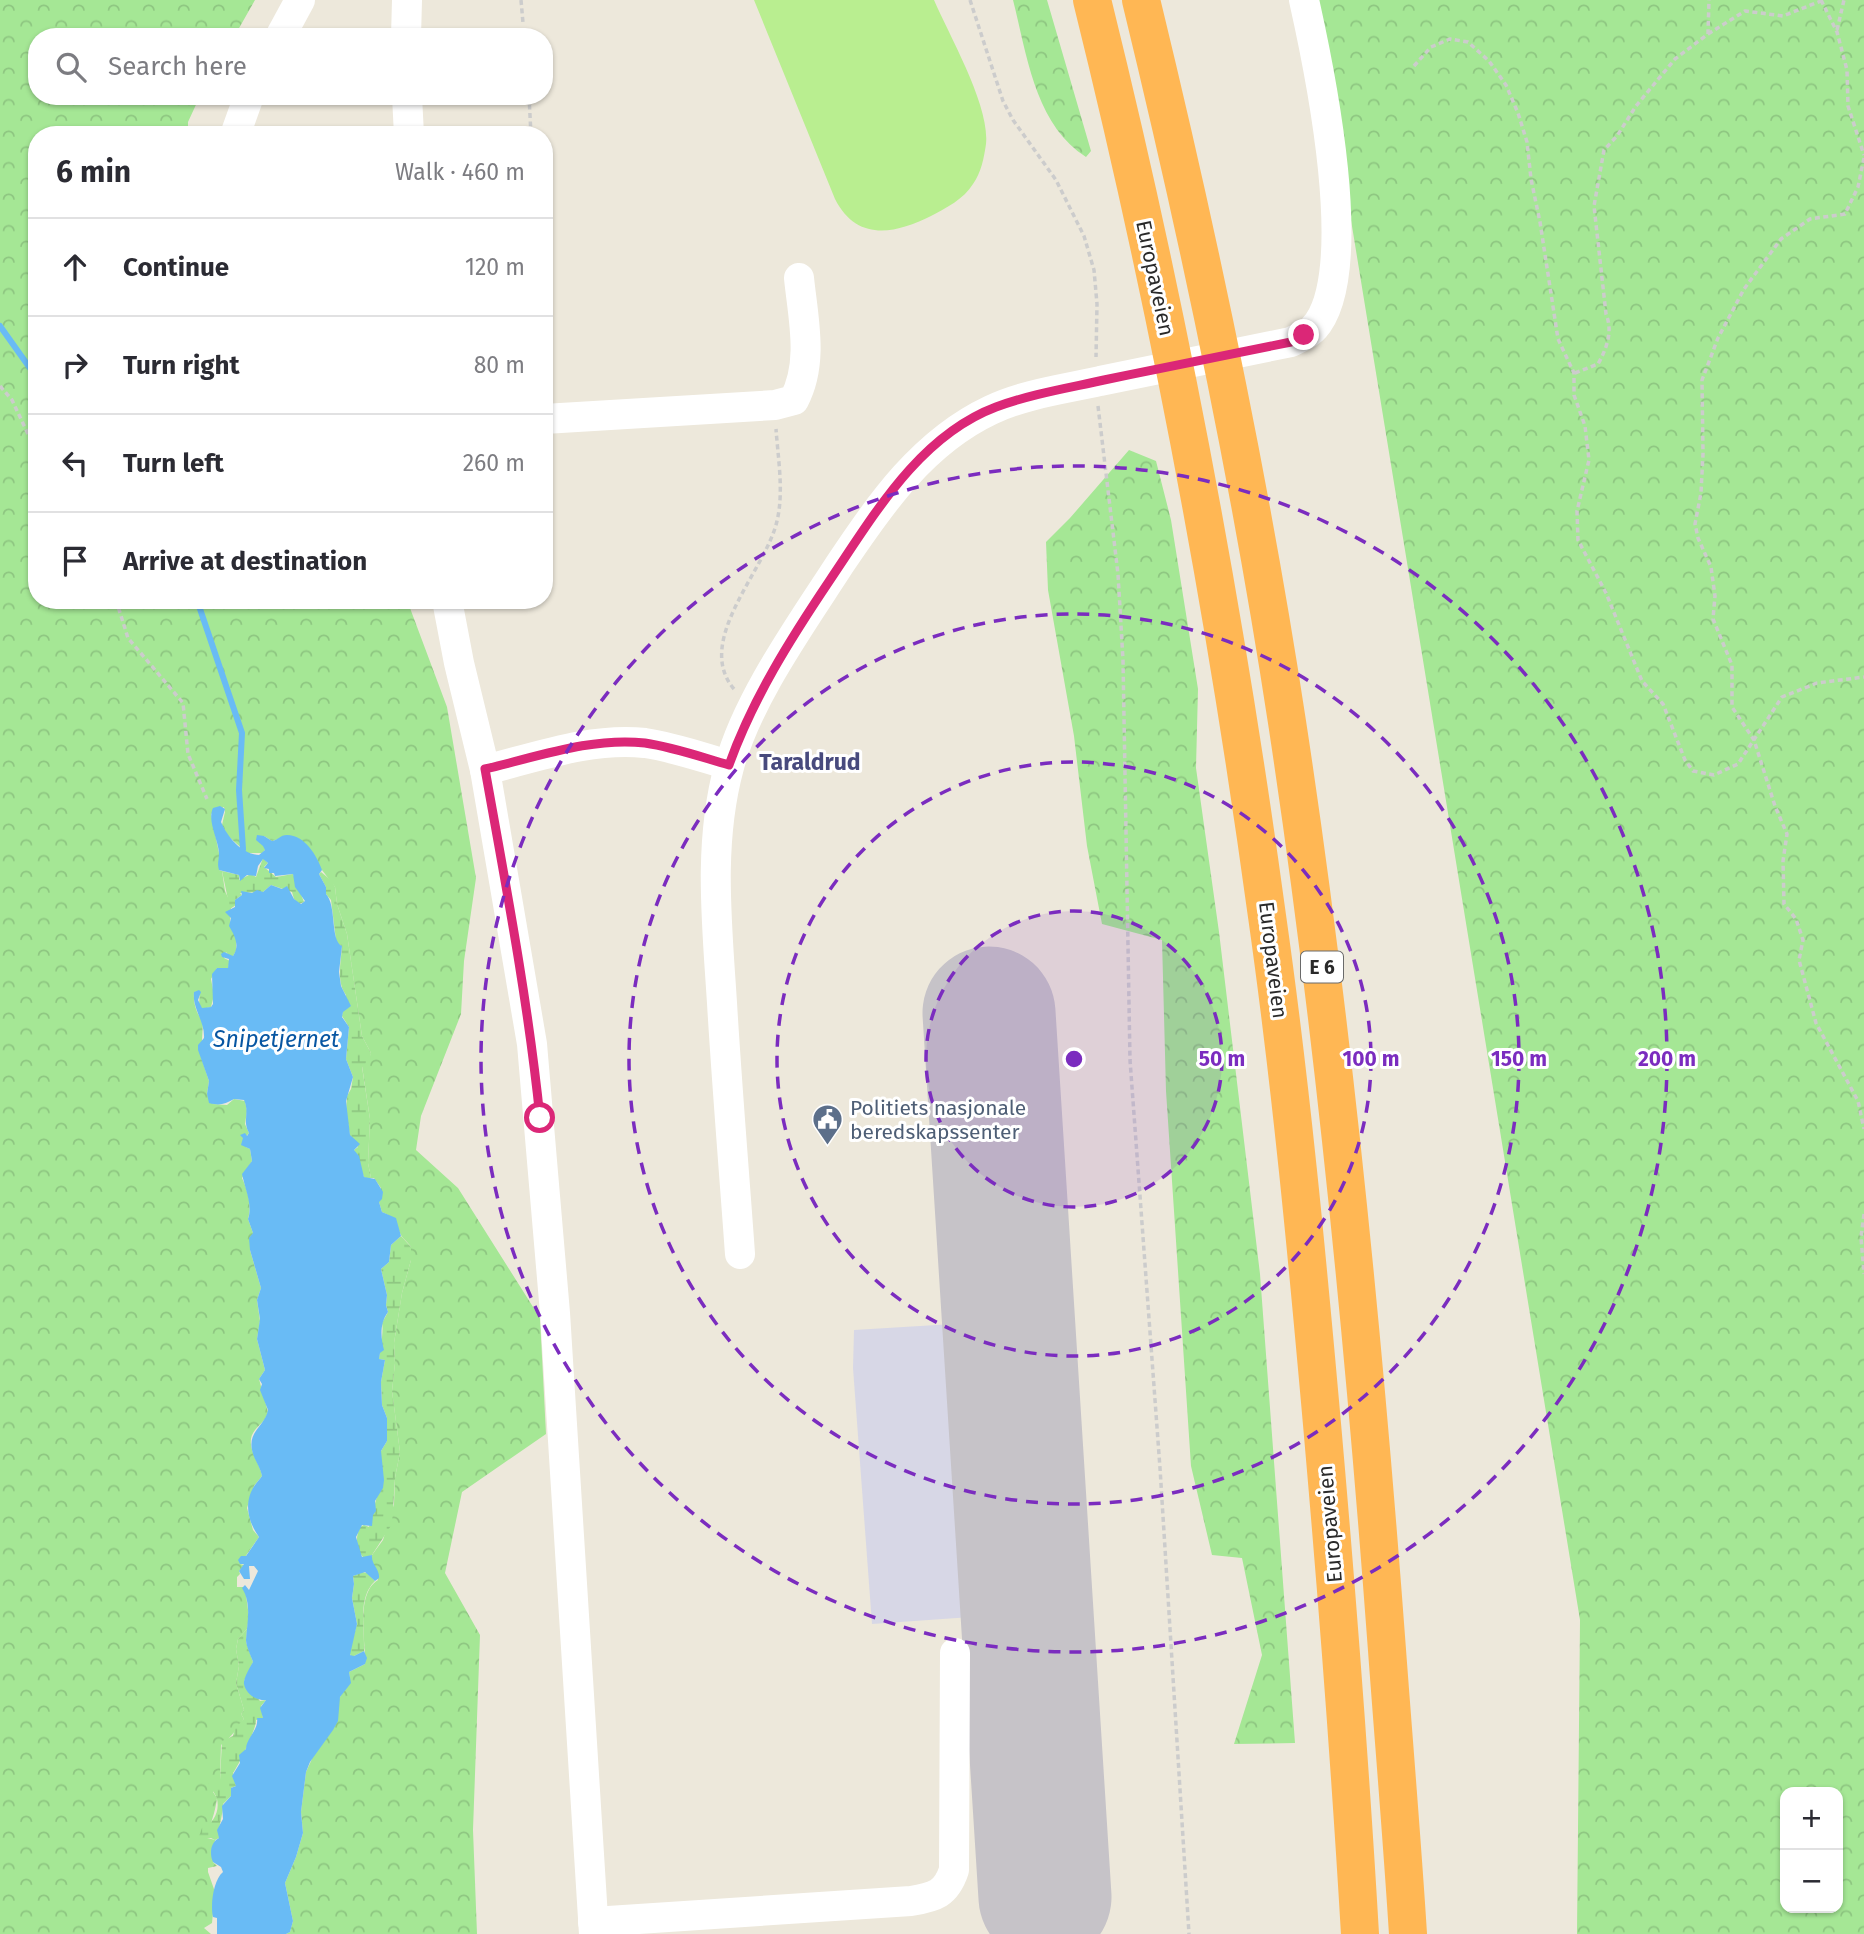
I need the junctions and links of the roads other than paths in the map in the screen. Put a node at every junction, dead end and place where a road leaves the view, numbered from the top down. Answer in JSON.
{"nodes":[{"id":1,"x":300,"y":0,"type":"edge"},
{"id":2,"x":407,"y":0,"type":"edge"},
{"id":3,"x":1092,"y":0,"type":"edge"},
{"id":4,"x":1141,"y":0,"type":"edge"},
{"id":5,"x":1304,"y":0,"type":"edge"},
{"id":6,"x":285,"y":28,"type":"edge"},
{"id":7,"x":406,"y":28,"type":"edge"},
{"id":8,"x":246,"y":105,"type":"edge"},
{"id":9,"x":407,"y":105,"type":"edge"},
{"id":10,"x":238,"y":126,"type":"edge"},
{"id":11,"x":409,"y":126,"type":"edge"},
{"id":12,"x":799,"y":278,"type":"dead end"},
{"id":13,"x":553,"y":418,"type":"edge"},
{"id":14,"x":449,"y":609,"type":"edge"},
{"id":15,"x":729,"y":765,"type":"junction"},
{"id":16,"x":485,"y":769,"type":"junction"},
{"id":17,"x":740,"y":1254,"type":"dead end"},
{"id":18,"x":956,"y":1653,"type":"dead end"},
{"id":19,"x":594,"y":1928,"type":"edge"},
{"id":20,"x":1360,"y":1934,"type":"edge"},
{"id":21,"x":1408,"y":1934,"type":"edge"}],
"edges":[{"from":1,"to":6,"type":"street"},
{"from":2,"to":7,"type":"street"},
{"from":3,"to":20,"type":"highway","name":"Europaveien","number":"E 6"},
{"from":4,"to":21,"type":"highway","number":"E 6"},
{"from":5,"to":15,"type":"street"},
{"from":8,"to":10,"type":"street"},
{"from":9,"to":11,"type":"street"},
{"from":12,"to":13,"type":"street"},
{"from":14,"to":16,"type":"street"},
{"from":15,"to":16,"type":"street"},
{"from":15,"to":17,"type":"street"},
{"from":16,"to":19,"type":"street"},
{"from":18,"to":19,"type":"street"}]}
